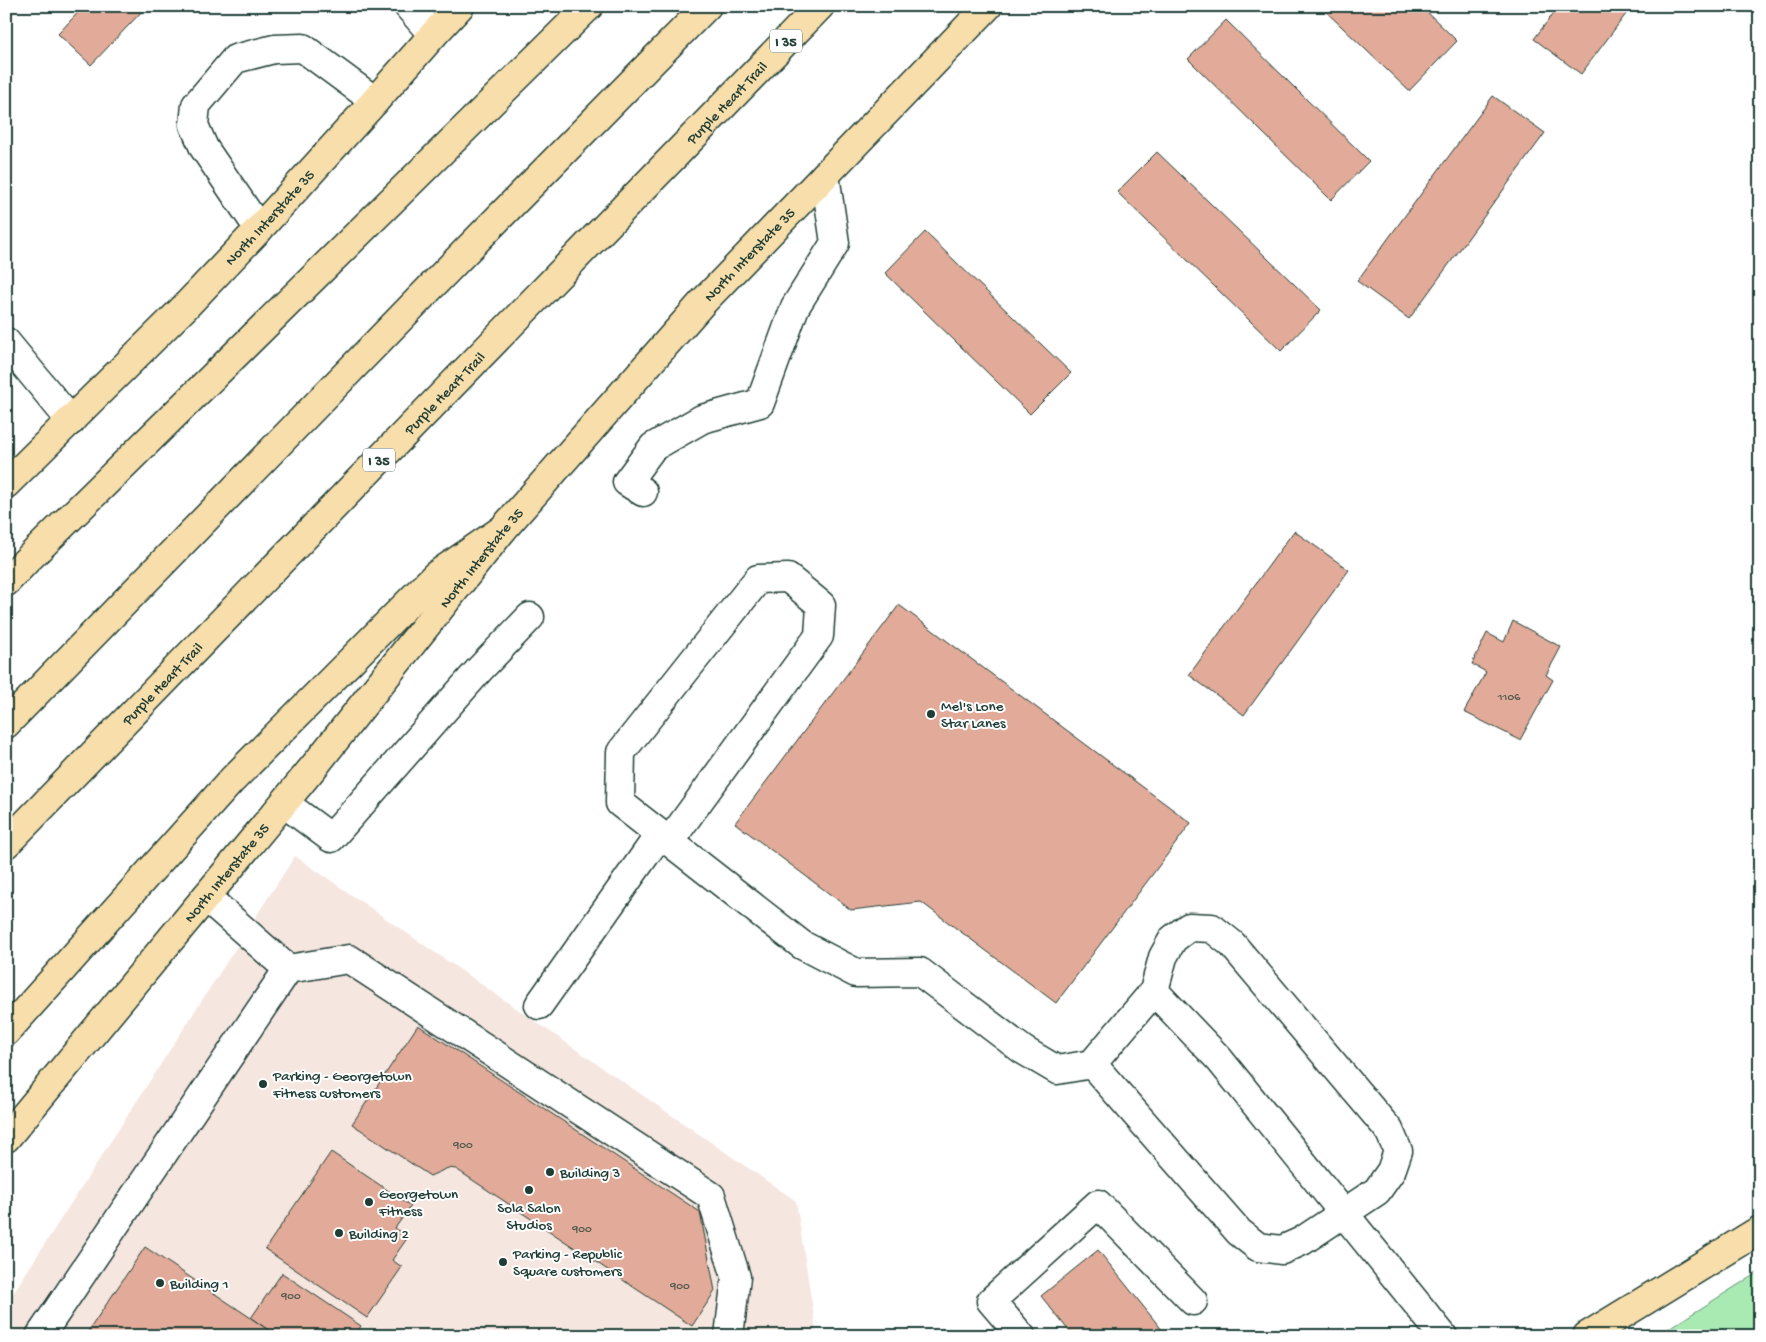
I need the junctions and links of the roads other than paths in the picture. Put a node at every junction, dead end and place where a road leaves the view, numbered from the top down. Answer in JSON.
{"nodes":[{"id":1,"x":408,"y":6,"type":"edge"},
{"id":2,"x":460,"y":6,"type":"edge"},
{"id":3,"x":589,"y":6,"type":"edge"},
{"id":4,"x":707,"y":6,"type":"edge"},
{"id":5,"x":820,"y":6,"type":"edge"},
{"id":6,"x":988,"y":6,"type":"edge"},
{"id":7,"x":433,"y":34,"type":"junction"},
{"id":8,"x":376,"y":101,"type":"junction"},
{"id":9,"x":825,"y":175,"type":"junction"},
{"id":10,"x":259,"y":229,"type":"junction"},
{"id":11,"x":6,"y":342,"type":"edge"},
{"id":12,"x":71,"y":421,"type":"junction"},
{"id":13,"x":6,"y":484,"type":"edge"},
{"id":14,"x":643,"y":492,"type":"dead end"},
{"id":15,"x":503,"y":530,"type":"junction"},
{"id":16,"x":6,"y":582,"type":"edge"},
{"id":17,"x":530,"y":617,"type":"dead end"},
{"id":18,"x":6,"y":724,"type":"edge"},
{"id":19,"x":284,"y":803,"type":"junction"},
{"id":20,"x":665,"y":838,"type":"junction"},
{"id":21,"x":6,"y":844,"type":"edge"},
{"id":22,"x":206,"y":897,"type":"junction"},
{"id":23,"x":288,"y":969,"type":"junction"},
{"id":24,"x":1154,"y":991,"type":"junction"},
{"id":25,"x":539,"y":1005,"type":"dead end"},
{"id":26,"x":6,"y":1032,"type":"edge"},
{"id":27,"x":1092,"y":1064,"type":"junction"},
{"id":28,"x":6,"y":1138,"type":"edge"},
{"id":29,"x":1344,"y":1213,"type":"junction"},
{"id":30,"x":1760,"y":1230,"type":"edge"},
{"id":31,"x":1193,"y":1301,"type":"dead end"},
{"id":32,"x":40,"y":1336,"type":"edge"},
{"id":33,"x":729,"y":1336,"type":"edge"},
{"id":34,"x":1021,"y":1336,"type":"edge"},
{"id":35,"x":1443,"y":1336,"type":"edge"},
{"id":36,"x":1587,"y":1336,"type":"edge"}],
"edges":[{"from":1,"to":7,"type":"street"},
{"from":2,"to":7,"type":"main road","name":"North Interstate 35"},
{"from":3,"to":16,"type":"main road"},
{"from":4,"to":18,"type":"main road"},
{"from":5,"to":21,"type":"main road","name":"Purple Heart Trail","number":"I 35"},
{"from":6,"to":9,"type":"main road","name":"North Interstate 35"},
{"from":7,"to":8,"type":"main road","name":"North Interstate 35"},
{"from":8,"to":10,"type":"main road","name":"North Interstate 35"},
{"from":8,"to":10,"type":"street"},
{"from":9,"to":14,"type":"street"},
{"from":9,"to":15,"type":"main road","name":"North Interstate 35"},
{"from":10,"to":12,"type":"main road","name":"North Interstate 35"},
{"from":11,"to":12,"type":"street"},
{"from":12,"to":13,"type":"main road","name":"North Interstate 35"},
{"from":15,"to":19,"type":"main road","name":"North Interstate 35"},
{"from":15,"to":26,"type":"main road"},
{"from":17,"to":19,"type":"street"},
{"from":19,"to":22,"type":"main road","name":"North Interstate 35"},
{"from":20,"to":20,"type":"street"},
{"from":20,"to":25,"type":"street"},
{"from":20,"to":27,"type":"street"},
{"from":22,"to":23,"type":"street"},
{"from":22,"to":28,"type":"main road","name":"North Interstate 35"},
{"from":23,"to":32,"type":"street"},
{"from":23,"to":33,"type":"street"},
{"from":24,"to":27,"type":"street"},
{"from":24,"to":29,"type":"street"},
{"from":24,"to":29,"type":"street"},
{"from":27,"to":29,"type":"street"},
{"from":29,"to":35,"type":"street"},
{"from":30,"to":36,"type":"main road"},
{"from":31,"to":34,"type":"street"}]}
